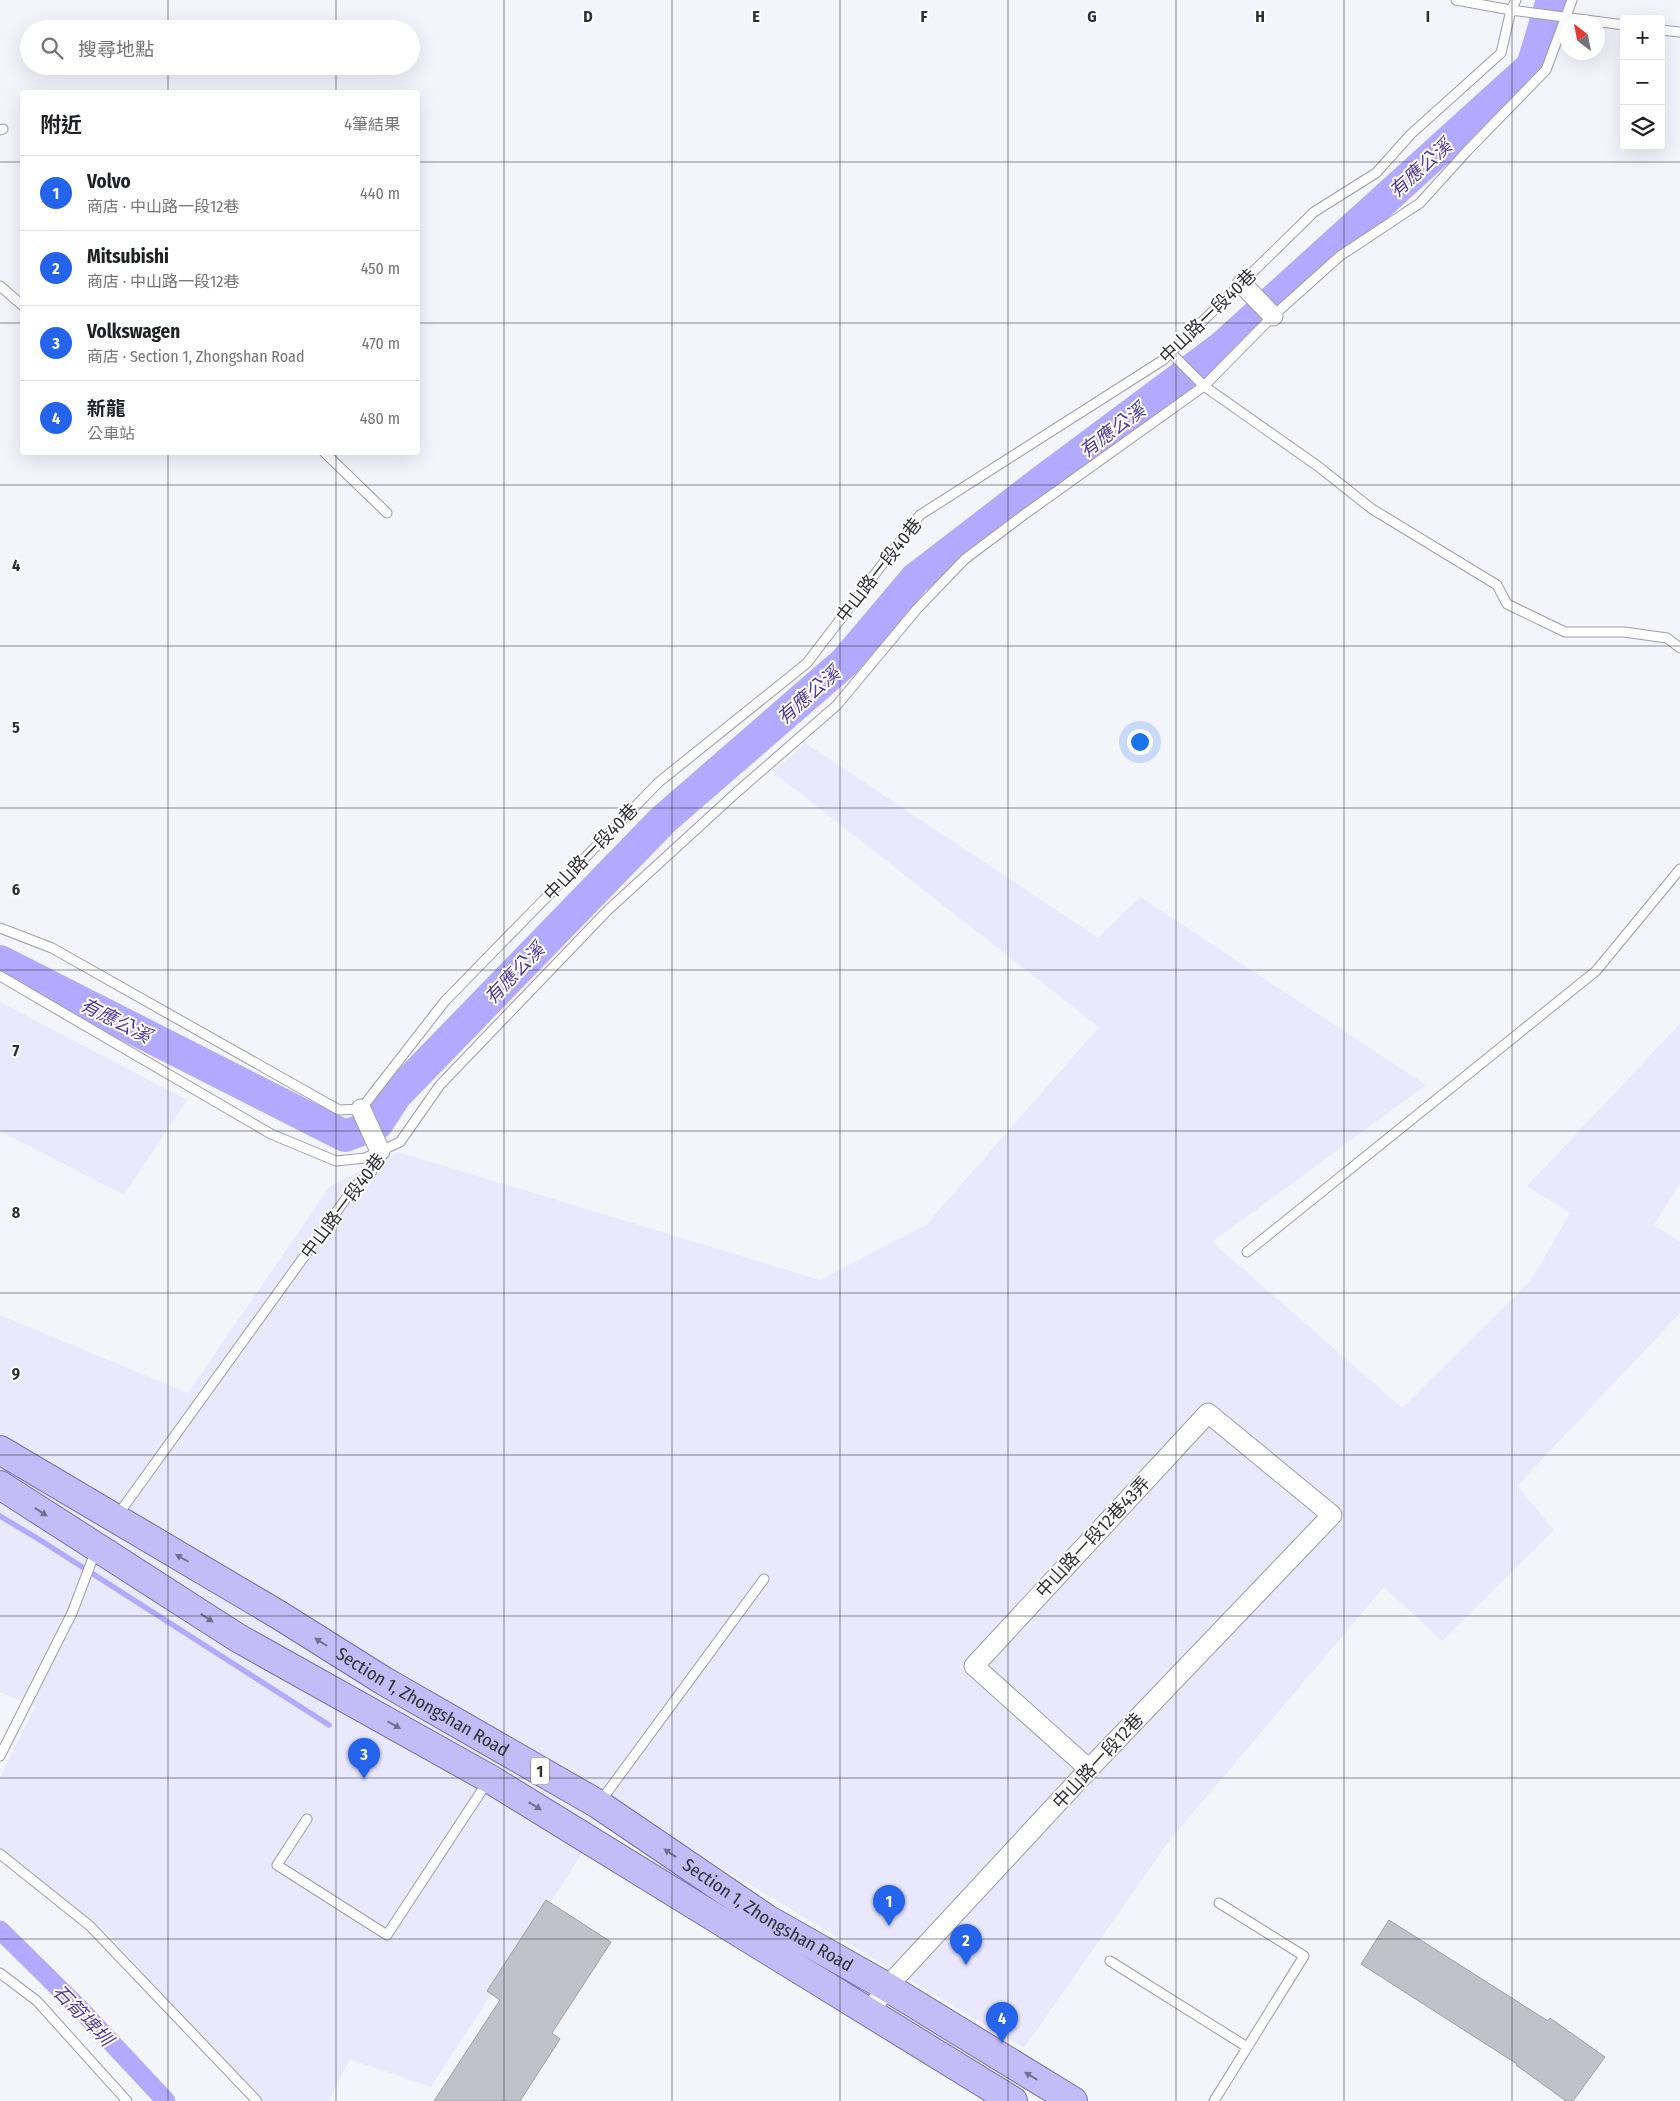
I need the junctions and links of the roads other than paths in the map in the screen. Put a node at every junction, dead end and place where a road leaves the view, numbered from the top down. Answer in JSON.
{"nodes":[{"id":1,"x":1456,"y":0,"type":"edge"},
{"id":2,"x":1516,"y":0,"type":"edge"},
{"id":3,"x":1572,"y":0,"type":"edge"},
{"id":4,"x":1511,"y":10,"type":"junction"},
{"id":5,"x":1566,"y":15,"type":"edge"},
{"id":6,"x":1560,"y":16,"type":"edge"},
{"id":7,"x":1605,"y":22,"type":"edge"},
{"id":8,"x":1620,"y":24,"type":"edge"},
{"id":9,"x":1665,"y":30,"type":"edge"},
{"id":10,"x":1560,"y":31,"type":"edge"},
{"id":11,"x":1680,"y":32,"type":"edge"},
{"id":12,"x":1242,"y":284,"type":"junction"},
{"id":13,"x":0,"y":286,"type":"edge"},
{"id":14,"x":20,"y":302,"type":"edge"},
{"id":15,"x":1273,"y":316,"type":"junction"},
{"id":16,"x":1171,"y":353,"type":"junction"},
{"id":17,"x":1204,"y":386,"type":"junction"},
{"id":18,"x":327,"y":455,"type":"edge"},
{"id":19,"x":387,"y":513,"type":"dead end"},
{"id":20,"x":1680,"y":648,"type":"edge"},
{"id":21,"x":1680,"y":869,"type":"edge"},
{"id":22,"x":0,"y":928,"type":"edge"},
{"id":23,"x":0,"y":976,"type":"edge"},
{"id":24,"x":361,"y":1109,"type":"junction"},
{"id":25,"x":380,"y":1151,"type":"junction"},
{"id":26,"x":1247,"y":1252,"type":"dead end"},
{"id":27,"x":0,"y":1450,"type":"edge"},
{"id":28,"x":0,"y":1485,"type":"edge"},
{"id":29,"x":1332,"y":1515,"type":"joint"},
{"id":30,"x":115,"y":1518,"type":"junction"},
{"id":31,"x":97,"y":1548,"type":"junction"},
{"id":32,"x":764,"y":1579,"type":"dead end"},
{"id":33,"x":384,"y":1681,"type":"junction"},
{"id":34,"x":367,"y":1710,"type":"junction"},
{"id":35,"x":0,"y":1756,"type":"edge"},
{"id":36,"x":1090,"y":1769,"type":"junction"},
{"id":37,"x":490,"y":1779,"type":"junction"},
{"id":38,"x":598,"y":1804,"type":"junction"},
{"id":39,"x":308,"y":1819,"type":"dead end"},
{"id":40,"x":0,"y":1854,"type":"edge"},
{"id":41,"x":1219,"y":1903,"type":"dead end"},
{"id":42,"x":1110,"y":1961,"type":"dead end"},
{"id":43,"x":0,"y":1973,"type":"edge"},
{"id":44,"x":887,"y":1987,"type":"junction"},
{"id":45,"x":870,"y":2011,"type":"junction"},
{"id":46,"x":1247,"y":2047,"type":"junction"},
{"id":47,"x":127,"y":2101,"type":"edge"},
{"id":48,"x":257,"y":2101,"type":"edge"},
{"id":49,"x":1013,"y":2101,"type":"edge"},
{"id":50,"x":1073,"y":2101,"type":"edge"},
{"id":51,"x":1214,"y":2101,"type":"edge"}],
"edges":[{"from":1,"to":4,"type":"lane"},
{"from":2,"to":4,"type":"lane","name":"中山路一段40巷"},
{"from":3,"to":5,"type":"lane","name":"中山路一段40巷"},
{"from":4,"to":6,"type":"lane"},
{"from":4,"to":12,"type":"lane","name":"中山路一段40巷"},
{"from":7,"to":8,"type":"lane"},
{"from":9,"to":11,"type":"lane"},
{"from":10,"to":15,"type":"lane","name":"中山路一段40巷"},
{"from":12,"to":15,"type":"street"},
{"from":12,"to":16,"type":"lane","name":"中山路一段40巷"},
{"from":13,"to":14,"type":"lane"},
{"from":15,"to":17,"type":"lane","name":"中山路一段40巷"},
{"from":16,"to":17,"type":"lane"},
{"from":16,"to":24,"type":"lane","name":"中山路一段40巷"},
{"from":17,"to":20,"type":"lane"},
{"from":17,"to":25,"type":"lane","name":"中山路一段40巷"},
{"from":18,"to":19,"type":"lane"},
{"from":21,"to":26,"type":"lane"},
{"from":22,"to":24,"type":"lane"},
{"from":23,"to":25,"type":"lane"},
{"from":24,"to":25,"type":"street"},
{"from":25,"to":30,"type":"lane","name":"中山路一段40巷"},
{"from":27,"to":30,"type":"main road","name":"Section 1, Zhongshan Road","number":"1"},
{"from":28,"to":31,"type":"main road","name":"Section 1, Zhongshan Road","number":"1","one_way":true},
{"from":29,"to":36,"type":"street","name":"中山路一段12巷"},
{"from":29,"to":36,"type":"street","name":"中山路一段12巷43弄"},
{"from":33,"to":30,"type":"main road","name":"Section 1, Zhongshan Road","number":"1","one_way":true},
{"from":31,"to":34,"type":"main road","name":"Section 1, Zhongshan Road","number":"1","one_way":true},
{"from":31,"to":35,"type":"lane"},
{"from":32,"to":38,"type":"lane"},
{"from":33,"to":34,"type":"main road"},
{"from":33,"to":38,"type":"main road","name":"Section 1, Zhongshan Road","number":"1"},
{"from":34,"to":37,"type":"main road","name":"Section 1, Zhongshan Road","number":"1","one_way":true},
{"from":36,"to":44,"type":"street","name":"中山路一段12巷"},
{"from":37,"to":39,"type":"lane"},
{"from":37,"to":45,"type":"main road","name":"Section 1, Zhongshan Road","number":"1","one_way":true},
{"from":44,"to":38,"type":"main road","name":"Section 1, Zhongshan Road","number":"1","one_way":true},
{"from":40,"to":48,"type":"lane"},
{"from":41,"to":46,"type":"lane"},
{"from":42,"to":46,"type":"lane"},
{"from":43,"to":47,"type":"lane"},
{"from":44,"to":45,"type":"street","name":"中山路一段12巷"},
{"from":50,"to":44,"type":"main road","name":"Section 1, Zhongshan Road","number":"1","one_way":true},
{"from":45,"to":49,"type":"main road","name":"Section 1, Zhongshan Road","number":"1"},
{"from":46,"to":51,"type":"lane"}]}
